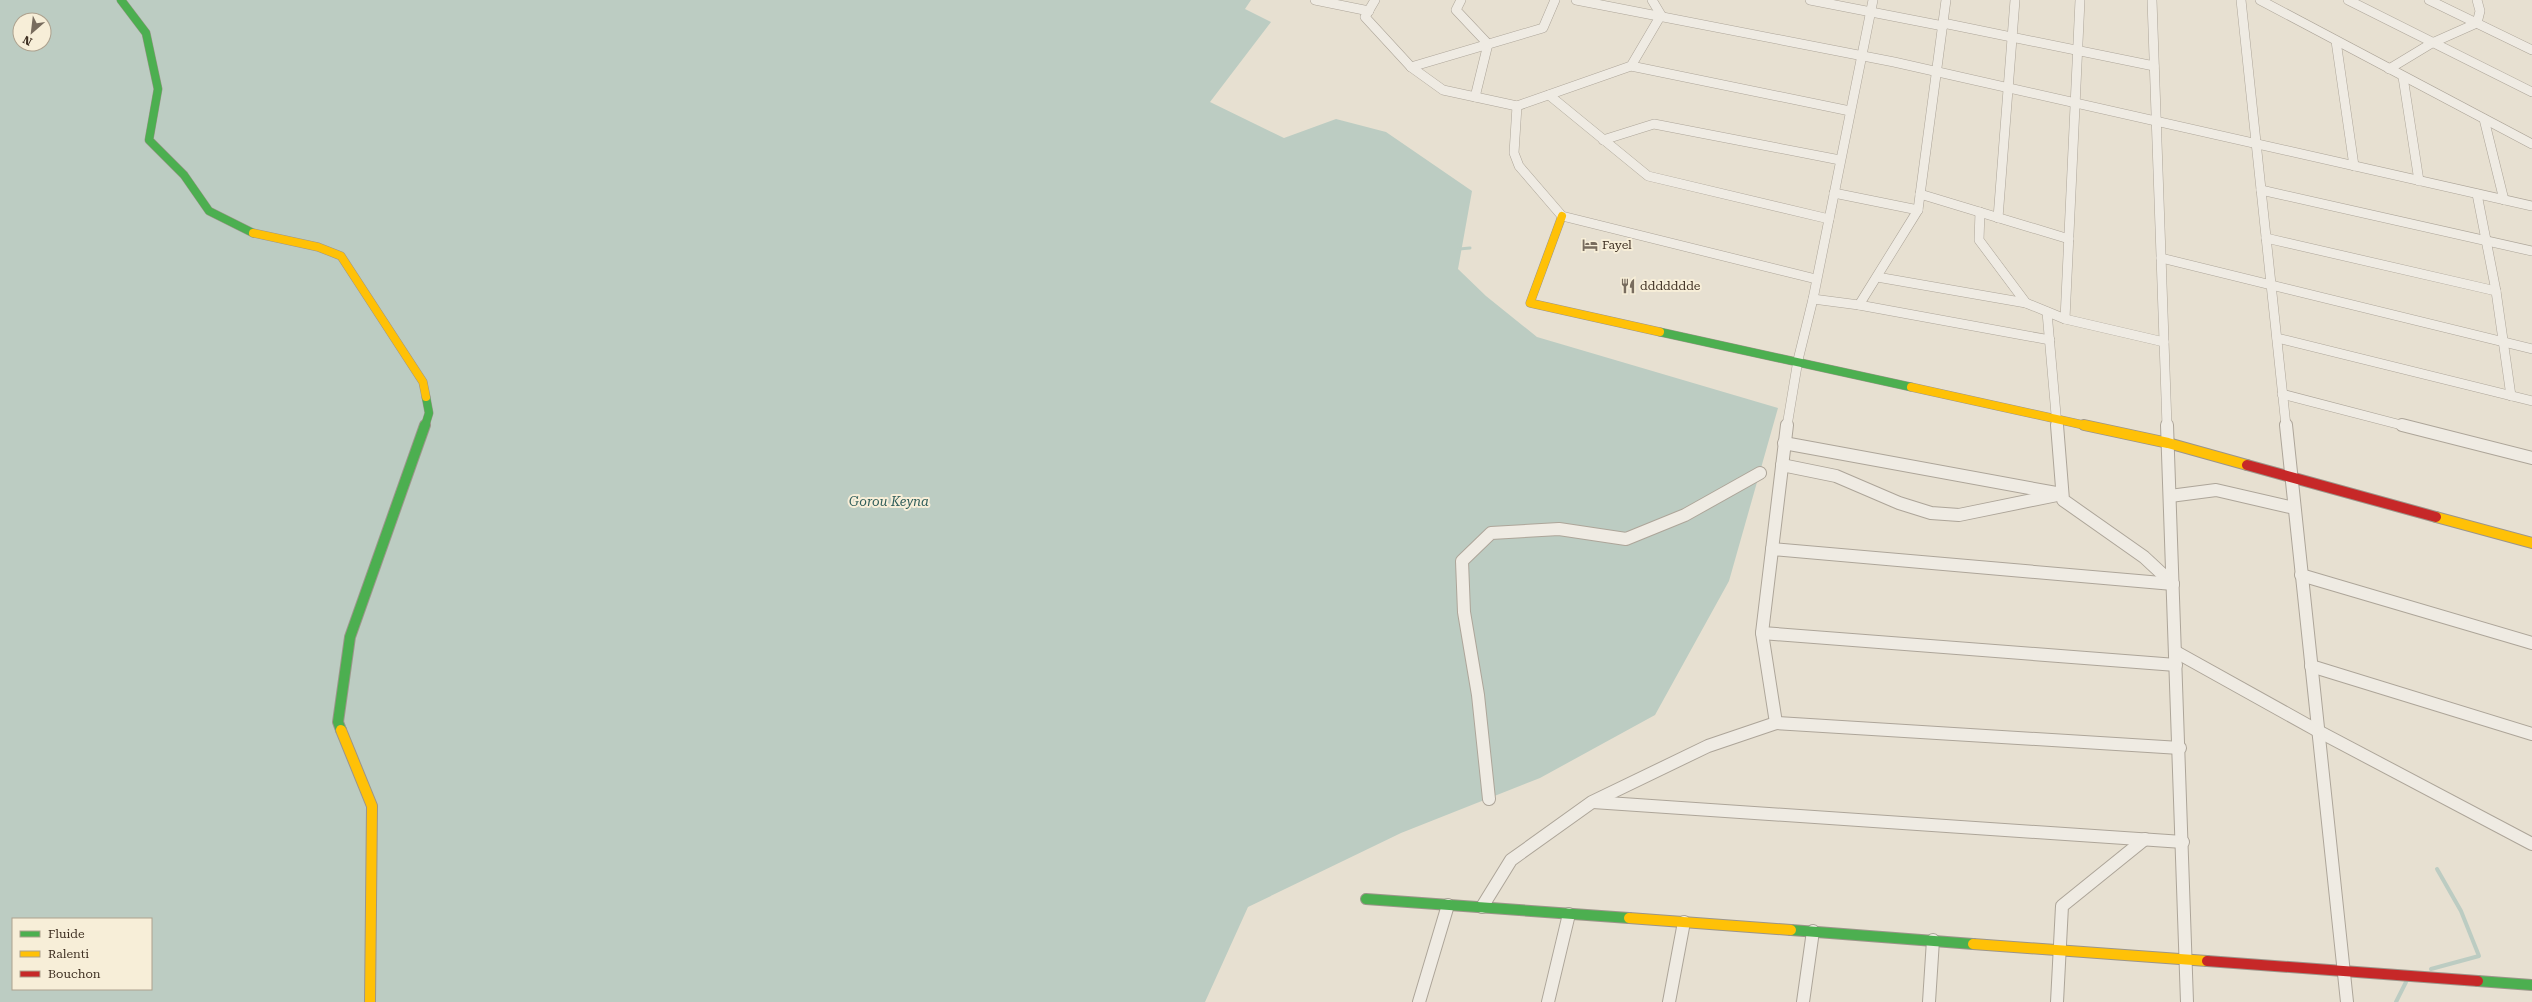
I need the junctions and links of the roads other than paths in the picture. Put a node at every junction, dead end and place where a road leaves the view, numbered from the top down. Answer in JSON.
{"nodes":[{"id":1,"x":120,"y":0,"type":"edge"},
{"id":2,"x":1315,"y":0,"type":"edge"},
{"id":3,"x":1375,"y":0,"type":"edge"},
{"id":4,"x":1461,"y":0,"type":"edge"},
{"id":5,"x":1555,"y":0,"type":"edge"},
{"id":6,"x":1576,"y":0,"type":"edge"},
{"id":7,"x":1652,"y":0,"type":"edge"},
{"id":8,"x":1810,"y":0,"type":"edge"},
{"id":9,"x":1873,"y":0,"type":"edge"},
{"id":10,"x":1946,"y":0,"type":"edge"},
{"id":11,"x":2015,"y":0,"type":"edge"},
{"id":12,"x":2080,"y":0,"type":"edge"},
{"id":13,"x":2152,"y":0,"type":"edge"},
{"id":14,"x":2241,"y":0,"type":"edge"},
{"id":15,"x":2260,"y":0,"type":"edge"},
{"id":16,"x":2348,"y":0,"type":"edge"},
{"id":17,"x":2430,"y":0,"type":"edge"},
{"id":18,"x":2477,"y":0,"type":"edge"},
{"id":19,"x":1369,"y":11,"type":"junction"},
{"id":20,"x":1871,"y":12,"type":"junction"},
{"id":21,"x":1661,"y":15,"type":"junction"},
{"id":22,"x":2477,"y":23,"type":"junction"},
{"id":23,"x":1943,"y":24,"type":"junction"},
{"id":24,"x":2012,"y":37,"type":"junction"},
{"id":25,"x":2336,"y":41,"type":"junction"},
{"id":26,"x":2432,"y":43,"type":"junction"},
{"id":27,"x":1488,"y":44,"type":"junction"},
{"id":28,"x":2532,"y":50,"type":"edge"},
{"id":29,"x":2078,"y":51,"type":"junction"},
{"id":30,"x":1862,"y":56,"type":"junction"},
{"id":31,"x":1631,"y":66,"type":"junction"},
{"id":32,"x":2154,"y":66,"type":"junction"},
{"id":33,"x":1411,"y":67,"type":"junction"},
{"id":34,"x":2389,"y":69,"type":"junction"},
{"id":35,"x":1936,"y":72,"type":"junction"},
{"id":36,"x":2403,"y":77,"type":"junction"},
{"id":37,"x":2008,"y":88,"type":"junction"},
{"id":38,"x":2532,"y":92,"type":"edge"},
{"id":39,"x":1548,"y":95,"type":"junction"},
{"id":40,"x":1475,"y":97,"type":"junction"},
{"id":41,"x":2075,"y":103,"type":"junction"},
{"id":42,"x":1517,"y":106,"type":"junction"},
{"id":43,"x":1850,"y":111,"type":"junction"},
{"id":44,"x":2484,"y":119,"type":"junction"},
{"id":45,"x":2157,"y":121,"type":"junction"},
{"id":46,"x":1603,"y":140,"type":"junction"},
{"id":47,"x":2256,"y":144,"type":"junction"},
{"id":48,"x":2532,"y":144,"type":"edge"},
{"id":49,"x":1840,"y":160,"type":"junction"},
{"id":50,"x":2354,"y":166,"type":"junction"},
{"id":51,"x":2419,"y":181,"type":"junction"},
{"id":52,"x":2261,"y":190,"type":"junction"},
{"id":53,"x":1834,"y":193,"type":"junction"},
{"id":54,"x":1920,"y":194,"type":"junction"},
{"id":55,"x":2477,"y":194,"type":"junction"},
{"id":56,"x":2504,"y":200,"type":"junction"},
{"id":57,"x":2532,"y":206,"type":"edge"},
{"id":58,"x":1918,"y":210,"type":"junction"},
{"id":59,"x":1980,"y":212,"type":"junction"},
{"id":60,"x":1562,"y":216,"type":"junction"},
{"id":61,"x":1998,"y":218,"type":"junction"},
{"id":62,"x":1829,"y":219,"type":"junction"},
{"id":63,"x":2266,"y":238,"type":"junction"},
{"id":64,"x":2069,"y":239,"type":"junction"},
{"id":65,"x":2488,"y":241,"type":"junction"},
{"id":66,"x":2532,"y":251,"type":"edge"},
{"id":67,"x":2161,"y":258,"type":"junction"},
{"id":68,"x":1877,"y":277,"type":"junction"},
{"id":69,"x":1816,"y":279,"type":"junction"},
{"id":70,"x":2271,"y":284,"type":"junction"},
{"id":71,"x":2496,"y":291,"type":"junction"},
{"id":72,"x":1813,"y":299,"type":"junction"},
{"id":73,"x":2026,"y":303,"type":"junction"},
{"id":74,"x":1859,"y":305,"type":"junction"},
{"id":75,"x":2047,"y":312,"type":"junction"},
{"id":76,"x":2065,"y":319,"type":"junction"},
{"id":77,"x":2277,"y":338,"type":"junction"},
{"id":78,"x":2050,"y":340,"type":"junction"},
{"id":79,"x":2164,"y":342,"type":"junction"},
{"id":80,"x":2504,"y":342,"type":"junction"},
{"id":81,"x":2532,"y":349,"type":"edge"},
{"id":82,"x":1798,"y":360,"type":"junction"},
{"id":83,"x":2282,"y":394,"type":"junction"},
{"id":84,"x":2512,"y":396,"type":"junction"},
{"id":85,"x":2532,"y":401,"type":"edge"},
{"id":86,"x":2056,"y":418,"type":"junction"},
{"id":87,"x":2168,"y":443,"type":"junction"},
{"id":88,"x":1784,"y":444,"type":"junction"},
{"id":89,"x":2532,"y":458,"type":"edge"},
{"id":90,"x":1782,"y":465,"type":"junction"},
{"id":91,"x":1760,"y":473,"type":"dead end"},
{"id":92,"x":2291,"y":477,"type":"junction"},
{"id":93,"x":2062,"y":494,"type":"junction"},
{"id":94,"x":2170,"y":496,"type":"junction"},
{"id":95,"x":2294,"y":508,"type":"junction"},
{"id":96,"x":2532,"y":543,"type":"edge"},
{"id":97,"x":1772,"y":549,"type":"junction"},
{"id":98,"x":2301,"y":575,"type":"junction"},
{"id":99,"x":2173,"y":584,"type":"junction"},
{"id":100,"x":1762,"y":633,"type":"junction"},
{"id":101,"x":2532,"y":643,"type":"edge"},
{"id":102,"x":2176,"y":652,"type":"junction"},
{"id":103,"x":2176,"y":665,"type":"junction"},
{"id":104,"x":2311,"y":666,"type":"junction"},
{"id":105,"x":1776,"y":723,"type":"junction"},
{"id":106,"x":2318,"y":731,"type":"junction"},
{"id":107,"x":2532,"y":734,"type":"edge"},
{"id":108,"x":2180,"y":748,"type":"junction"},
{"id":109,"x":1489,"y":798,"type":"dead end"},
{"id":110,"x":1592,"y":802,"type":"junction"},
{"id":111,"x":2145,"y":839,"type":"junction"},
{"id":112,"x":2183,"y":842,"type":"junction"},
{"id":113,"x":2532,"y":844,"type":"edge"},
{"id":114,"x":1366,"y":899,"type":"dead end"},
{"id":115,"x":1448,"y":905,"type":"junction"},
{"id":116,"x":1482,"y":907,"type":"junction"},
{"id":117,"x":1569,"y":914,"type":"junction"},
{"id":118,"x":1684,"y":922,"type":"junction"},
{"id":119,"x":1813,"y":931,"type":"junction"},
{"id":120,"x":1933,"y":940,"type":"junction"},
{"id":121,"x":2058,"y":949,"type":"junction"},
{"id":122,"x":2185,"y":958,"type":"junction"},
{"id":123,"x":2343,"y":969,"type":"junction"},
{"id":124,"x":2532,"y":986,"type":"edge"},
{"id":125,"x":370,"y":1002,"type":"edge"},
{"id":126,"x":1419,"y":1002,"type":"edge"},
{"id":127,"x":1548,"y":1002,"type":"edge"},
{"id":128,"x":1669,"y":1002,"type":"edge"},
{"id":129,"x":1803,"y":1002,"type":"edge"},
{"id":130,"x":1929,"y":1002,"type":"edge"},
{"id":131,"x":2057,"y":1002,"type":"edge"},
{"id":132,"x":2187,"y":1002,"type":"edge"},
{"id":133,"x":2347,"y":1002,"type":"edge"}],
"edges":[{"from":1,"to":125,"type":"street"},
{"from":2,"to":19,"type":"street"},
{"from":3,"to":19,"type":"street"},
{"from":4,"to":27,"type":"street"},
{"from":5,"to":27,"type":"street"},
{"from":6,"to":21,"type":"street"},
{"from":7,"to":21,"type":"street"},
{"from":8,"to":20,"type":"street"},
{"from":9,"to":20,"type":"street"},
{"from":10,"to":23,"type":"street"},
{"from":11,"to":24,"type":"street"},
{"from":12,"to":29,"type":"street"},
{"from":13,"to":32,"type":"street"},
{"from":14,"to":47,"type":"street"},
{"from":15,"to":25,"type":"street"},
{"from":16,"to":26,"type":"street"},
{"from":17,"to":22,"type":"street"},
{"from":18,"to":22,"type":"street"},
{"from":19,"to":33,"type":"street"},
{"from":20,"to":23,"type":"street"},
{"from":20,"to":30,"type":"street"},
{"from":21,"to":30,"type":"street"},
{"from":21,"to":31,"type":"street"},
{"from":22,"to":26,"type":"street"},
{"from":22,"to":28,"type":"street"},
{"from":23,"to":24,"type":"street"},
{"from":23,"to":35,"type":"street"},
{"from":24,"to":29,"type":"street"},
{"from":24,"to":37,"type":"street"},
{"from":25,"to":34,"type":"street"},
{"from":25,"to":50,"type":"street"},
{"from":26,"to":34,"type":"street"},
{"from":26,"to":38,"type":"street"},
{"from":27,"to":33,"type":"street"},
{"from":27,"to":40,"type":"street"},
{"from":29,"to":32,"type":"street"},
{"from":29,"to":41,"type":"street"},
{"from":30,"to":35,"type":"street"},
{"from":30,"to":43,"type":"street"},
{"from":31,"to":39,"type":"street"},
{"from":31,"to":43,"type":"street"},
{"from":32,"to":45,"type":"street"},
{"from":33,"to":40,"type":"street"},
{"from":34,"to":36,"type":"street"},
{"from":35,"to":37,"type":"street"},
{"from":35,"to":54,"type":"street"},
{"from":36,"to":44,"type":"street"},
{"from":36,"to":51,"type":"street"},
{"from":37,"to":41,"type":"street"},
{"from":37,"to":61,"type":"street"},
{"from":39,"to":42,"type":"street"},
{"from":39,"to":46,"type":"street"},
{"from":40,"to":42,"type":"street"},
{"from":41,"to":45,"type":"street"},
{"from":41,"to":64,"type":"street"},
{"from":42,"to":60,"type":"street"},
{"from":43,"to":49,"type":"street"},
{"from":44,"to":48,"type":"street"},
{"from":44,"to":56,"type":"street"},
{"from":45,"to":47,"type":"street"},
{"from":45,"to":67,"type":"street"},
{"from":46,"to":49,"type":"street"},
{"from":46,"to":62,"type":"street"},
{"from":47,"to":50,"type":"street"},
{"from":47,"to":52,"type":"street"},
{"from":49,"to":53,"type":"street"},
{"from":50,"to":51,"type":"street"},
{"from":51,"to":55,"type":"street"},
{"from":52,"to":63,"type":"street"},
{"from":52,"to":65,"type":"street"},
{"from":53,"to":58,"type":"street"},
{"from":53,"to":62,"type":"street"},
{"from":54,"to":58,"type":"street"},
{"from":54,"to":59,"type":"street"},
{"from":55,"to":56,"type":"street"},
{"from":55,"to":65,"type":"street"},
{"from":56,"to":57,"type":"street"},
{"from":58,"to":68,"type":"street"},
{"from":59,"to":61,"type":"street"},
{"from":59,"to":73,"type":"street"},
{"from":60,"to":69,"type":"street"},
{"from":60,"to":82,"type":"street"},
{"from":61,"to":64,"type":"street"},
{"from":62,"to":69,"type":"street"},
{"from":63,"to":70,"type":"street"},
{"from":63,"to":71,"type":"street"},
{"from":64,"to":76,"type":"street"},
{"from":65,"to":66,"type":"street"},
{"from":65,"to":71,"type":"street"},
{"from":67,"to":70,"type":"street"},
{"from":67,"to":79,"type":"street"},
{"from":68,"to":73,"type":"street"},
{"from":68,"to":74,"type":"street"},
{"from":69,"to":72,"type":"street"},
{"from":70,"to":77,"type":"street"},
{"from":70,"to":80,"type":"street"},
{"from":71,"to":80,"type":"street"},
{"from":72,"to":74,"type":"street"},
{"from":72,"to":82,"type":"street"},
{"from":73,"to":75,"type":"street"},
{"from":74,"to":78,"type":"street"},
{"from":75,"to":76,"type":"street"},
{"from":75,"to":78,"type":"street"},
{"from":76,"to":79,"type":"street"},
{"from":77,"to":83,"type":"street"},
{"from":77,"to":84,"type":"street"},
{"from":78,"to":86,"type":"street"},
{"from":79,"to":87,"type":"street"},
{"from":80,"to":81,"type":"street"},
{"from":80,"to":84,"type":"street"},
{"from":82,"to":86,"type":"street"},
{"from":82,"to":88,"type":"street"},
{"from":83,"to":89,"type":"street"},
{"from":83,"to":92,"type":"street"},
{"from":84,"to":85,"type":"street"},
{"from":86,"to":87,"type":"street"},
{"from":86,"to":93,"type":"street"},
{"from":87,"to":92,"type":"street"},
{"from":87,"to":94,"type":"street"},
{"from":88,"to":90,"type":"street"},
{"from":88,"to":93,"type":"street"},
{"from":90,"to":93,"type":"street"},
{"from":90,"to":97,"type":"street"},
{"from":91,"to":109,"type":"street"},
{"from":92,"to":95,"type":"street"},
{"from":92,"to":96,"type":"street"},
{"from":93,"to":99,"type":"street"},
{"from":94,"to":95,"type":"street"},
{"from":94,"to":99,"type":"street"},
{"from":95,"to":98,"type":"street"},
{"from":97,"to":99,"type":"street"},
{"from":97,"to":100,"type":"street"},
{"from":98,"to":101,"type":"street"},
{"from":98,"to":104,"type":"street"},
{"from":99,"to":102,"type":"street"},
{"from":100,"to":103,"type":"street"},
{"from":100,"to":105,"type":"street"},
{"from":102,"to":103,"type":"street"},
{"from":102,"to":106,"type":"street"},
{"from":103,"to":108,"type":"street"},
{"from":104,"to":106,"type":"street"},
{"from":104,"to":107,"type":"street"},
{"from":105,"to":108,"type":"street"},
{"from":105,"to":110,"type":"street"},
{"from":106,"to":113,"type":"street"},
{"from":106,"to":123,"type":"street"},
{"from":108,"to":112,"type":"street"},
{"from":110,"to":111,"type":"street"},
{"from":110,"to":116,"type":"street"},
{"from":111,"to":112,"type":"street"},
{"from":111,"to":121,"type":"street"},
{"from":112,"to":122,"type":"street"},
{"from":114,"to":115,"type":"street"},
{"from":115,"to":116,"type":"street"},
{"from":115,"to":126,"type":"street"},
{"from":116,"to":117,"type":"street"},
{"from":117,"to":118,"type":"street"},
{"from":117,"to":127,"type":"street"},
{"from":118,"to":119,"type":"street"},
{"from":118,"to":128,"type":"street"},
{"from":119,"to":120,"type":"street"},
{"from":119,"to":129,"type":"street"},
{"from":120,"to":121,"type":"street"},
{"from":120,"to":130,"type":"street"},
{"from":121,"to":122,"type":"street"},
{"from":121,"to":131,"type":"street"},
{"from":122,"to":123,"type":"street"},
{"from":122,"to":132,"type":"street"},
{"from":123,"to":124,"type":"street"},
{"from":123,"to":133,"type":"street"}]}
